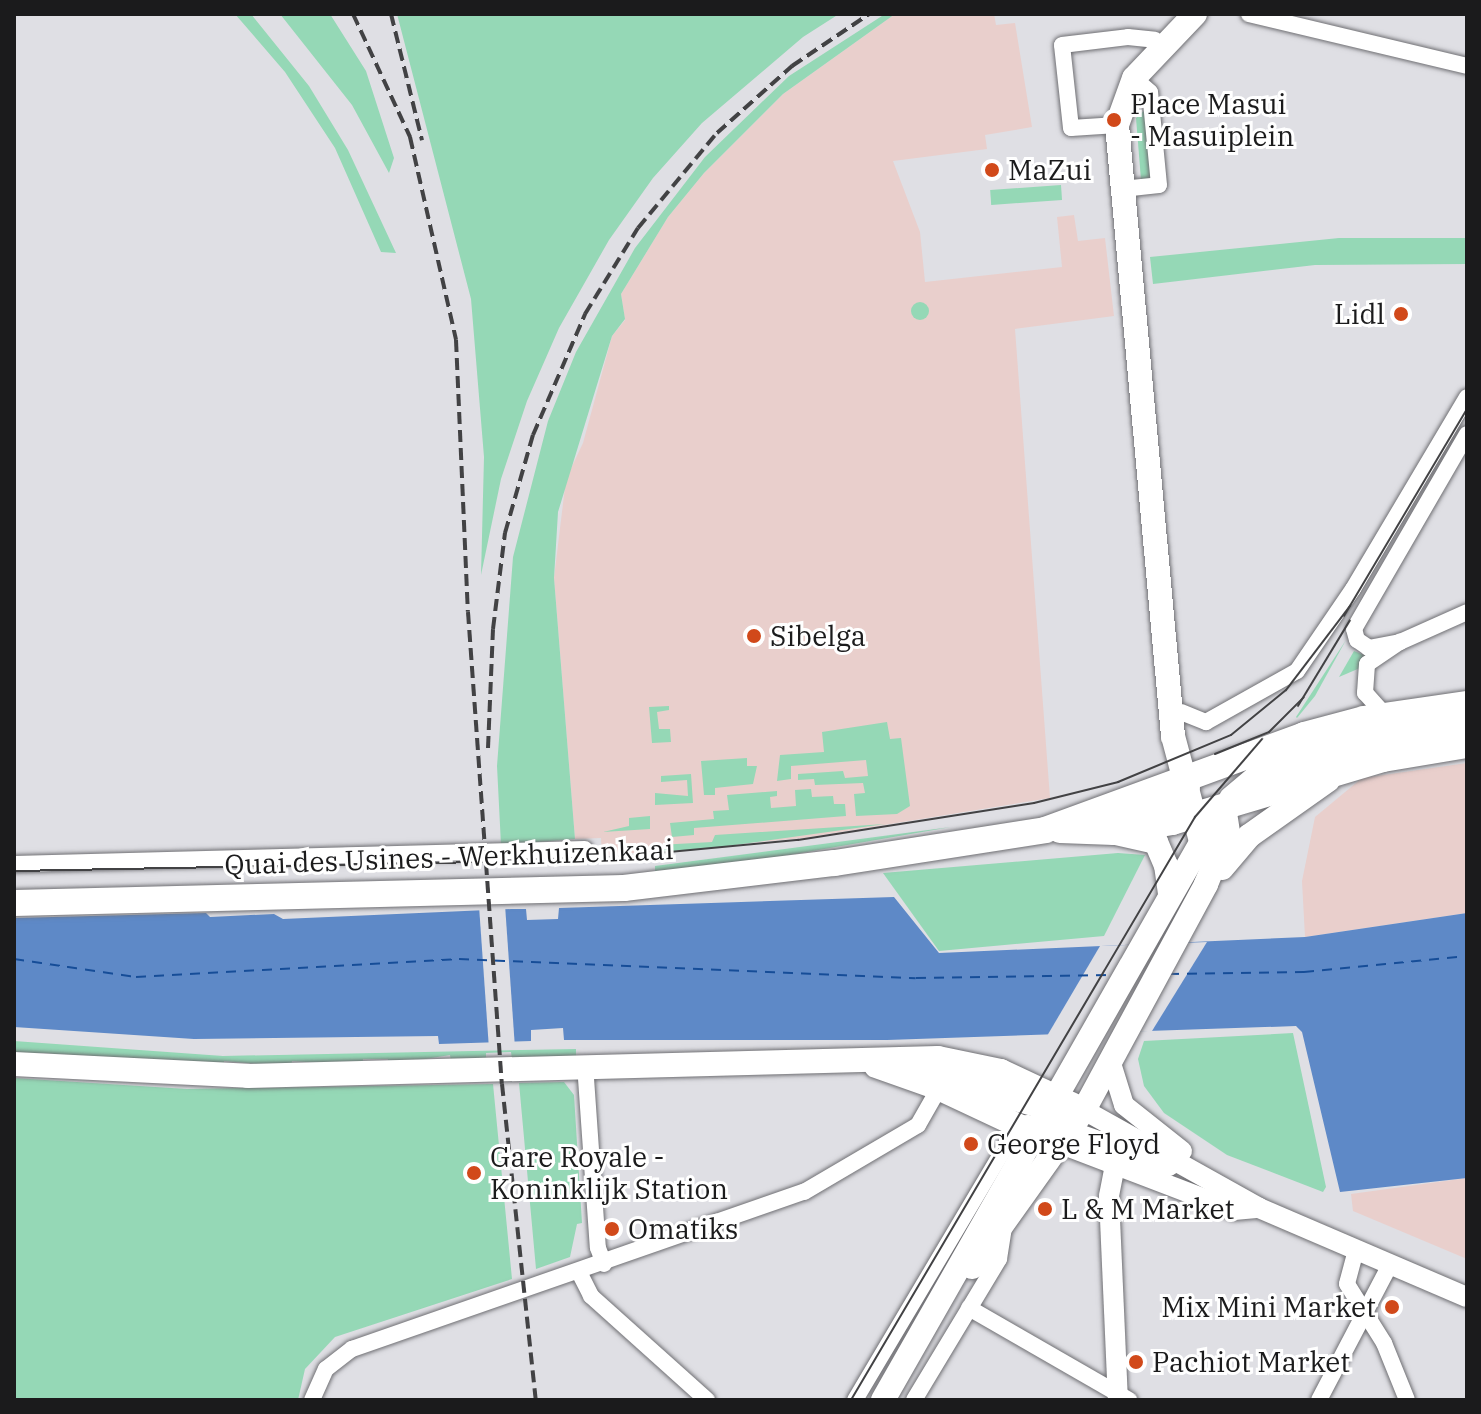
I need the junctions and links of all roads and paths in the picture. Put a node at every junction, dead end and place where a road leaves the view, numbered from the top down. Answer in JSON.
{"nodes":[{"id":1,"x":1179,"y":14,"type":"edge"},
{"id":2,"x":1195,"y":14,"type":"edge"},
{"id":3,"x":1249,"y":14,"type":"edge"},
{"id":4,"x":1155,"y":40,"type":"junction"},
{"id":5,"x":1467,"y":66,"type":"edge"},
{"id":6,"x":1134,"y":78,"type":"junction"},
{"id":7,"x":1117,"y":125,"type":"junction"},
{"id":8,"x":1122,"y":189,"type":"junction"},
{"id":9,"x":1467,"y":397,"type":"edge"},
{"id":10,"x":1467,"y":434,"type":"edge"},
{"id":11,"x":1156,"y":512,"type":"junction"},
{"id":12,"x":1467,"y":612,"type":"edge"},
{"id":13,"x":1373,"y":653,"type":"junction"},
{"id":14,"x":1467,"y":704,"type":"edge"},
{"id":15,"x":1181,"y":712,"type":"junction"},
{"id":16,"x":1385,"y":715,"type":"junction"},
{"id":17,"x":1467,"y":724,"type":"edge"},
{"id":18,"x":1467,"y":745,"type":"edge"},
{"id":19,"x":1343,"y":770,"type":"junction"},
{"id":20,"x":1179,"y":785,"type":"junction"},
{"id":21,"x":1260,"y":786,"type":"junction"},
{"id":22,"x":1224,"y":806,"type":"junction"},
{"id":23,"x":1195,"y":814,"type":"junction"},
{"id":24,"x":1045,"y":830,"type":"junction"},
{"id":25,"x":1074,"y":831,"type":"junction"},
{"id":26,"x":1114,"y":832,"type":"junction"},
{"id":27,"x":1201,"y":841,"type":"junction"},
{"id":28,"x":585,"y":849,"type":"dead end"},
{"id":29,"x":14,"y":864,"type":"edge"},
{"id":30,"x":1206,"y":884,"type":"junction"},
{"id":31,"x":1170,"y":894,"type":"junction"},
{"id":32,"x":14,"y":903,"type":"edge"},
{"id":33,"x":1110,"y":1060,"type":"junction"},
{"id":34,"x":860,"y":1062,"type":"junction"},
{"id":35,"x":14,"y":1064,"type":"edge"},
{"id":36,"x":585,"y":1064,"type":"junction"},
{"id":37,"x":949,"y":1075,"type":"junction"},
{"id":38,"x":1084,"y":1110,"type":"junction"},
{"id":39,"x":1039,"y":1118,"type":"junction"},
{"id":40,"x":1065,"y":1138,"type":"junction"},
{"id":41,"x":1115,"y":1165,"type":"junction"},
{"id":42,"x":1226,"y":1185,"type":"junction"},
{"id":43,"x":1259,"y":1208,"type":"junction"},
{"id":44,"x":1004,"y":1229,"type":"junction"},
{"id":45,"x":1356,"y":1250,"type":"junction"},
{"id":46,"x":604,"y":1264,"type":"junction"},
{"id":47,"x":1390,"y":1265,"type":"junction"},
{"id":48,"x":580,"y":1274,"type":"junction"},
{"id":49,"x":1467,"y":1297,"type":"edge"},
{"id":50,"x":969,"y":1308,"type":"junction"},
{"id":51,"x":937,"y":1309,"type":"junction"},
{"id":52,"x":1368,"y":1312,"type":"junction"},
{"id":53,"x":1121,"y":1398,"type":"edge"},
{"id":54,"x":312,"y":1400,"type":"edge"},
{"id":55,"x":707,"y":1400,"type":"edge"},
{"id":56,"x":855,"y":1400,"type":"edge"},
{"id":57,"x":883,"y":1400,"type":"edge"},
{"id":58,"x":914,"y":1400,"type":"edge"},
{"id":59,"x":1319,"y":1400,"type":"edge"},
{"id":60,"x":1407,"y":1400,"type":"edge"}],
"edges":[{"from":1,"to":4,"type":"main road"},
{"from":2,"to":6,"type":"main road"},
{"from":3,"to":5,"type":"street"},
{"from":4,"to":6,"type":"main road"},
{"from":4,"to":7,"type":"street"},
{"from":6,"to":7,"type":"main road"},
{"from":6,"to":8,"type":"street"},
{"from":7,"to":8,"type":"main road"},
{"from":8,"to":11,"type":"main road"},
{"from":9,"to":15,"type":"street"},
{"from":10,"to":13,"type":"street"},
{"from":11,"to":15,"type":"main road"},
{"from":11,"to":20,"type":"main road"},
{"from":12,"to":13,"type":"street"},
{"from":13,"to":16,"type":"street"},
{"from":14,"to":16,"type":"main road","name":"Quai des Usines - Werkhuizenkaai"},
{"from":15,"to":20,"type":"main road"},
{"from":16,"to":20,"type":"main road","name":"Quai des Usines - Werkhuizenkaai"},
{"from":17,"to":21,"type":"main road"},
{"from":18,"to":19,"type":"main road"},
{"from":19,"to":21,"type":"main road"},
{"from":19,"to":30,"type":"main road"},
{"from":20,"to":22,"type":"main road"},
{"from":20,"to":23,"type":"main road"},
{"from":20,"to":24,"type":"main road","name":"Quai des Usines - Werkhuizenkaai"},
{"from":20,"to":25,"type":"main road"},
{"from":21,"to":22,"type":"main road"},
{"from":22,"to":23,"type":"main road"},
{"from":22,"to":27,"type":"main road"},
{"from":22,"to":30,"type":"main road"},
{"from":23,"to":26,"type":"main road"},
{"from":23,"to":27,"type":"main road"},
{"from":24,"to":25,"type":"main road"},
{"from":24,"to":32,"type":"main road","name":"Quai des Usines - Werkhuizenkaai"},
{"from":25,"to":26,"type":"main road"},
{"from":26,"to":31,"type":"main road"},
{"from":27,"to":31,"type":"main road"},
{"from":28,"to":29,"type":"street","name":"Quai des Usines - Werkhuizenkaai"},
{"from":30,"to":33,"type":"main road"},
{"from":31,"to":39,"type":"main road"},
{"from":33,"to":38,"type":"main road"},
{"from":33,"to":42,"type":"street"},
{"from":34,"to":36,"type":"main road"},
{"from":34,"to":37,"type":"main road"},
{"from":34,"to":37,"type":"main road"},
{"from":35,"to":36,"type":"main road"},
{"from":36,"to":46,"type":"street"},
{"from":37,"to":39,"type":"main road"},
{"from":37,"to":39,"type":"main road"},
{"from":37,"to":46,"type":"street"},
{"from":38,"to":39,"type":"main road"},
{"from":38,"to":40,"type":"main road"},
{"from":38,"to":42,"type":"street"},
{"from":39,"to":40,"type":"main road"},
{"from":39,"to":51,"type":"main road"},
{"from":39,"to":56,"type":"street"},
{"from":40,"to":41,"type":"street"},
{"from":40,"to":42,"type":"street"},
{"from":40,"to":44,"type":"main road"},
{"from":41,"to":43,"type":"street"},
{"from":41,"to":53,"type":"street"},
{"from":42,"to":43,"type":"street"},
{"from":43,"to":45,"type":"street"},
{"from":44,"to":50,"type":"street"},
{"from":44,"to":51,"type":"main road"},
{"from":45,"to":47,"type":"street"},
{"from":45,"to":52,"type":"street"},
{"from":46,"to":48,"type":"street"},
{"from":47,"to":49,"type":"street"},
{"from":47,"to":52,"type":"street"},
{"from":48,"to":54,"type":"street"},
{"from":48,"to":55,"type":"street"},
{"from":50,"to":53,"type":"street"},
{"from":50,"to":58,"type":"street"},
{"from":51,"to":57,"type":"main road"},
{"from":52,"to":59,"type":"street"},
{"from":52,"to":60,"type":"street"}]}
